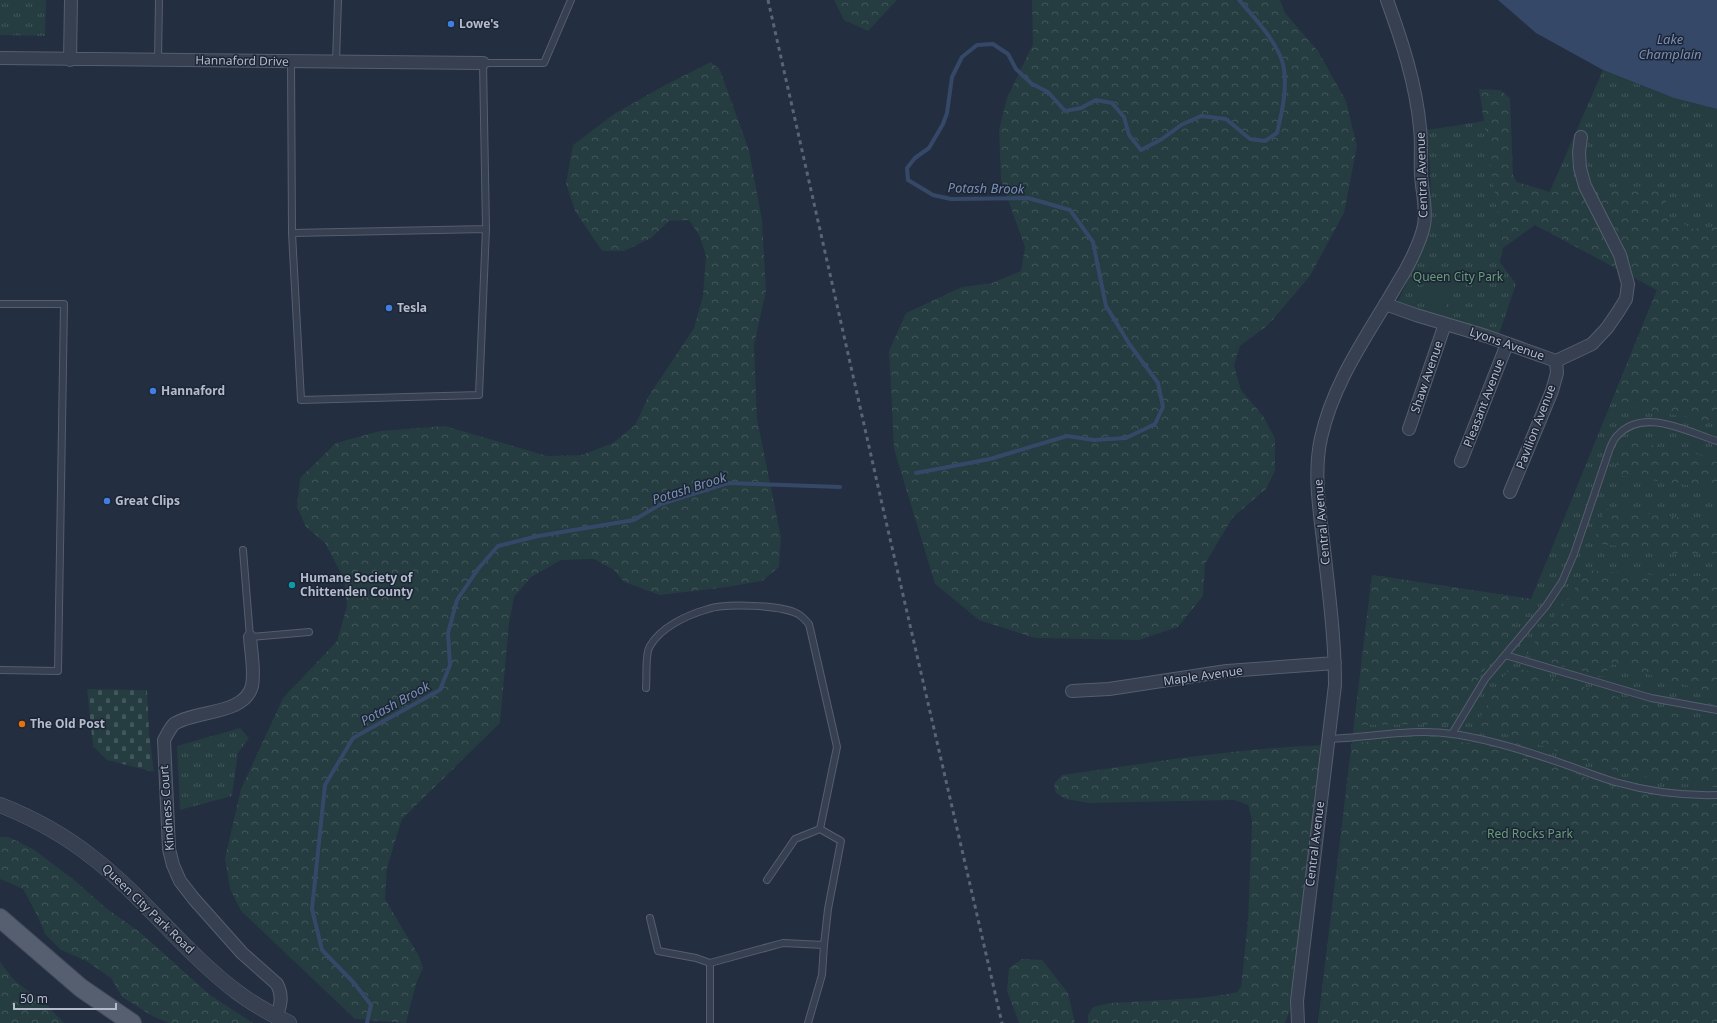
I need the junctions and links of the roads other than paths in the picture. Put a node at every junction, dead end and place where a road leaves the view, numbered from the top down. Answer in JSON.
{"nodes":[{"id":1,"x":71,"y":0,"type":"edge"},
{"id":2,"x":159,"y":0,"type":"edge"},
{"id":3,"x":338,"y":0,"type":"edge"},
{"id":4,"x":571,"y":0,"type":"edge"},
{"id":5,"x":1387,"y":0,"type":"edge"},
{"id":6,"x":0,"y":58,"type":"edge"},
{"id":7,"x":70,"y":60,"type":"junction"},
{"id":8,"x":158,"y":60,"type":"junction"},
{"id":9,"x":291,"y":62,"type":"junction"},
{"id":10,"x":336,"y":62,"type":"junction"},
{"id":11,"x":484,"y":63,"type":"junction"},
{"id":12,"x":1581,"y":137,"type":"dead end"},
{"id":13,"x":486,"y":228,"type":"junction"},
{"id":14,"x":292,"y":233,"type":"junction"},
{"id":15,"x":0,"y":304,"type":"edge"},
{"id":16,"x":1385,"y":304,"type":"junction"},
{"id":17,"x":1445,"y":324,"type":"junction"},
{"id":18,"x":1507,"y":344,"type":"junction"},
{"id":19,"x":1556,"y":361,"type":"junction"},
{"id":20,"x":1409,"y":429,"type":"dead end"},
{"id":21,"x":1717,"y":441,"type":"edge"},
{"id":22,"x":1461,"y":461,"type":"dead end"},
{"id":23,"x":1510,"y":492,"type":"dead end"},
{"id":24,"x":243,"y":550,"type":"dead end"},
{"id":25,"x":309,"y":632,"type":"dead end"},
{"id":26,"x":250,"y":637,"type":"junction"},
{"id":27,"x":1505,"y":655,"type":"junction"},
{"id":28,"x":1335,"y":663,"type":"junction"},
{"id":29,"x":0,"y":670,"type":"edge"},
{"id":30,"x":646,"y":688,"type":"dead end"},
{"id":31,"x":1072,"y":691,"type":"dead end"},
{"id":32,"x":1717,"y":710,"type":"edge"},
{"id":33,"x":1452,"y":734,"type":"junction"},
{"id":34,"x":1328,"y":739,"type":"junction"},
{"id":35,"x":1717,"y":795,"type":"edge"},
{"id":36,"x":0,"y":805,"type":"edge"},
{"id":37,"x":820,"y":829,"type":"junction"},
{"id":38,"x":767,"y":880,"type":"dead end"},
{"id":39,"x":0,"y":918,"type":"edge"},
{"id":40,"x":650,"y":918,"type":"dead end"},
{"id":41,"x":824,"y":945,"type":"junction"},
{"id":42,"x":710,"y":963,"type":"junction"},
{"id":43,"x":282,"y":1020,"type":"edge"},
{"id":44,"x":132,"y":1023,"type":"edge"},
{"id":45,"x":710,"y":1023,"type":"edge"},
{"id":46,"x":808,"y":1023,"type":"edge"},
{"id":47,"x":1298,"y":1023,"type":"edge"}],
"edges":[{"from":1,"to":7,"type":"street"},
{"from":2,"to":8,"type":"lane"},
{"from":3,"to":10,"type":"lane"},
{"from":4,"to":11,"type":"lane"},
{"from":5,"to":16,"type":"street","name":"Central Avenue"},
{"from":6,"to":7,"type":"street","name":"Hannaford Drive"},
{"from":7,"to":8,"type":"street","name":"Hannaford Drive"},
{"from":8,"to":9,"type":"street","name":"Hannaford Drive"},
{"from":9,"to":10,"type":"street","name":"Hannaford Drive"},
{"from":9,"to":14,"type":"lane"},
{"from":10,"to":11,"type":"street","name":"Hannaford Drive"},
{"from":11,"to":13,"type":"lane"},
{"from":12,"to":19,"type":"street","name":"Lyons Avenue"},
{"from":13,"to":14,"type":"lane"},
{"from":13,"to":14,"type":"lane"},
{"from":15,"to":29,"type":"lane"},
{"from":16,"to":17,"type":"street","name":"Lyons Avenue"},
{"from":16,"to":28,"type":"street","name":"Central Avenue"},
{"from":17,"to":18,"type":"street","name":"Lyons Avenue"},
{"from":17,"to":20,"type":"street","name":"Shaw Avenue"},
{"from":18,"to":19,"type":"street","name":"Lyons Avenue"},
{"from":18,"to":22,"type":"street","name":"Pleasant Avenue"},
{"from":19,"to":23,"type":"street","name":"Pavilion Avenue"},
{"from":21,"to":27,"type":"lane"},
{"from":24,"to":26,"type":"lane"},
{"from":25,"to":26,"type":"lane"},
{"from":26,"to":43,"type":"street","name":"Kindness Court"},
{"from":27,"to":32,"type":"lane"},
{"from":27,"to":33,"type":"lane"},
{"from":28,"to":31,"type":"street","name":"Maple Avenue"},
{"from":28,"to":34,"type":"street","name":"Central Avenue"},
{"from":30,"to":37,"type":"lane"},
{"from":33,"to":34,"type":"lane"},
{"from":33,"to":35,"type":"lane"},
{"from":34,"to":47,"type":"street","name":"Central Avenue"},
{"from":36,"to":43,"type":"street","name":"Queen City Park Road"},
{"from":37,"to":38,"type":"lane"},
{"from":37,"to":41,"type":"lane"},
{"from":39,"to":44,"type":"main road"},
{"from":40,"to":42,"type":"lane"},
{"from":41,"to":42,"type":"lane"},
{"from":41,"to":46,"type":"lane"},
{"from":42,"to":45,"type":"lane"}]}
